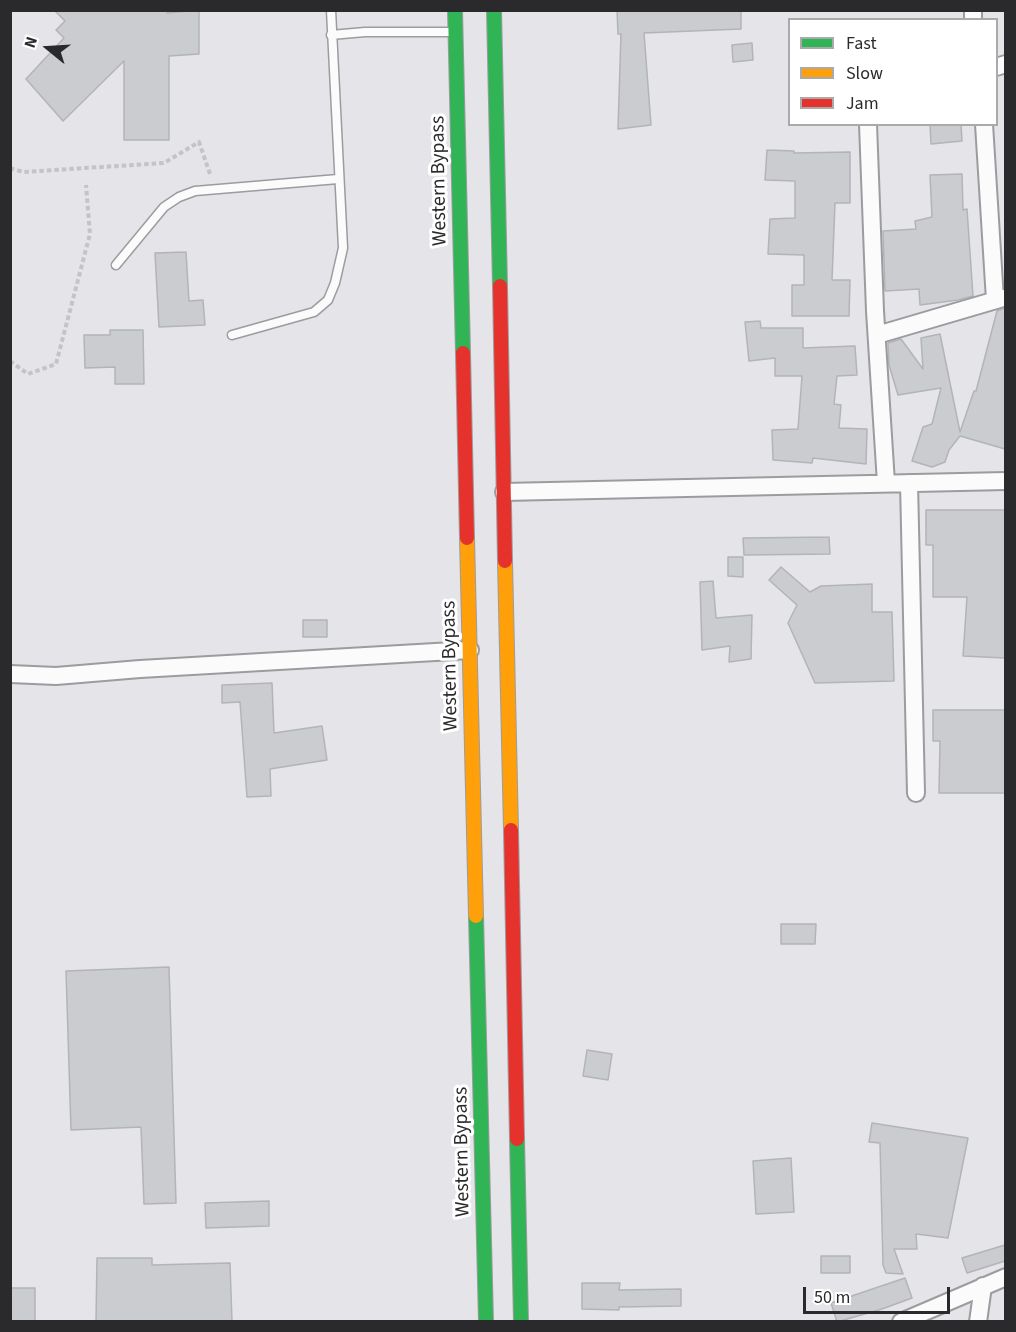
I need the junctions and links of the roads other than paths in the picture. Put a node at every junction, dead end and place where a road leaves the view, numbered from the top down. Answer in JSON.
{"nodes":[{"id":1,"x":331,"y":10,"type":"edge"},
{"id":2,"x":455,"y":10,"type":"edge"},
{"id":3,"x":494,"y":10,"type":"edge"},
{"id":4,"x":456,"y":32,"type":"junction"},
{"id":5,"x":331,"y":35,"type":"junction"},
{"id":6,"x":868,"y":126,"type":"edge"},
{"id":7,"x":984,"y":126,"type":"edge"},
{"id":8,"x":338,"y":179,"type":"junction"},
{"id":9,"x":116,"y":265,"type":"dead end"},
{"id":10,"x":1000,"y":299,"type":"edge"},
{"id":11,"x":232,"y":335,"type":"dead end"},
{"id":12,"x":877,"y":335,"type":"junction"},
{"id":13,"x":1005,"y":481,"type":"edge"},
{"id":14,"x":886,"y":483,"type":"junction"},
{"id":15,"x":909,"y":483,"type":"junction"},
{"id":16,"x":504,"y":492,"type":"junction"},
{"id":17,"x":470,"y":650,"type":"junction"},
{"id":18,"x":10,"y":674,"type":"edge"},
{"id":19,"x":916,"y":794,"type":"dead end"},
{"id":20,"x":1005,"y":1277,"type":"edge"},
{"id":21,"x":983,"y":1286,"type":"junction"},
{"id":22,"x":486,"y":1322,"type":"edge"},
{"id":23,"x":521,"y":1322,"type":"edge"},
{"id":24,"x":901,"y":1322,"type":"edge"},
{"id":25,"x":978,"y":1322,"type":"edge"}],
"edges":[{"from":1,"to":5,"type":"lane"},
{"from":2,"to":4,"type":"main road","name":"Western Bypass"},
{"from":3,"to":16,"type":"main road"},
{"from":4,"to":5,"type":"lane"},
{"from":4,"to":17,"type":"main road","name":"Western Bypass"},
{"from":5,"to":8,"type":"lane"},
{"from":6,"to":12,"type":"street"},
{"from":7,"to":10,"type":"street"},
{"from":8,"to":9,"type":"lane"},
{"from":8,"to":11,"type":"lane"},
{"from":10,"to":12,"type":"street"},
{"from":12,"to":14,"type":"street"},
{"from":13,"to":15,"type":"street"},
{"from":14,"to":15,"type":"street"},
{"from":14,"to":16,"type":"street"},
{"from":15,"to":19,"type":"street"},
{"from":16,"to":23,"type":"main road"},
{"from":17,"to":18,"type":"street"},
{"from":17,"to":22,"type":"main road","name":"Western Bypass"},
{"from":20,"to":21,"type":"street"},
{"from":21,"to":24,"type":"street"},
{"from":21,"to":25,"type":"street"}]}
